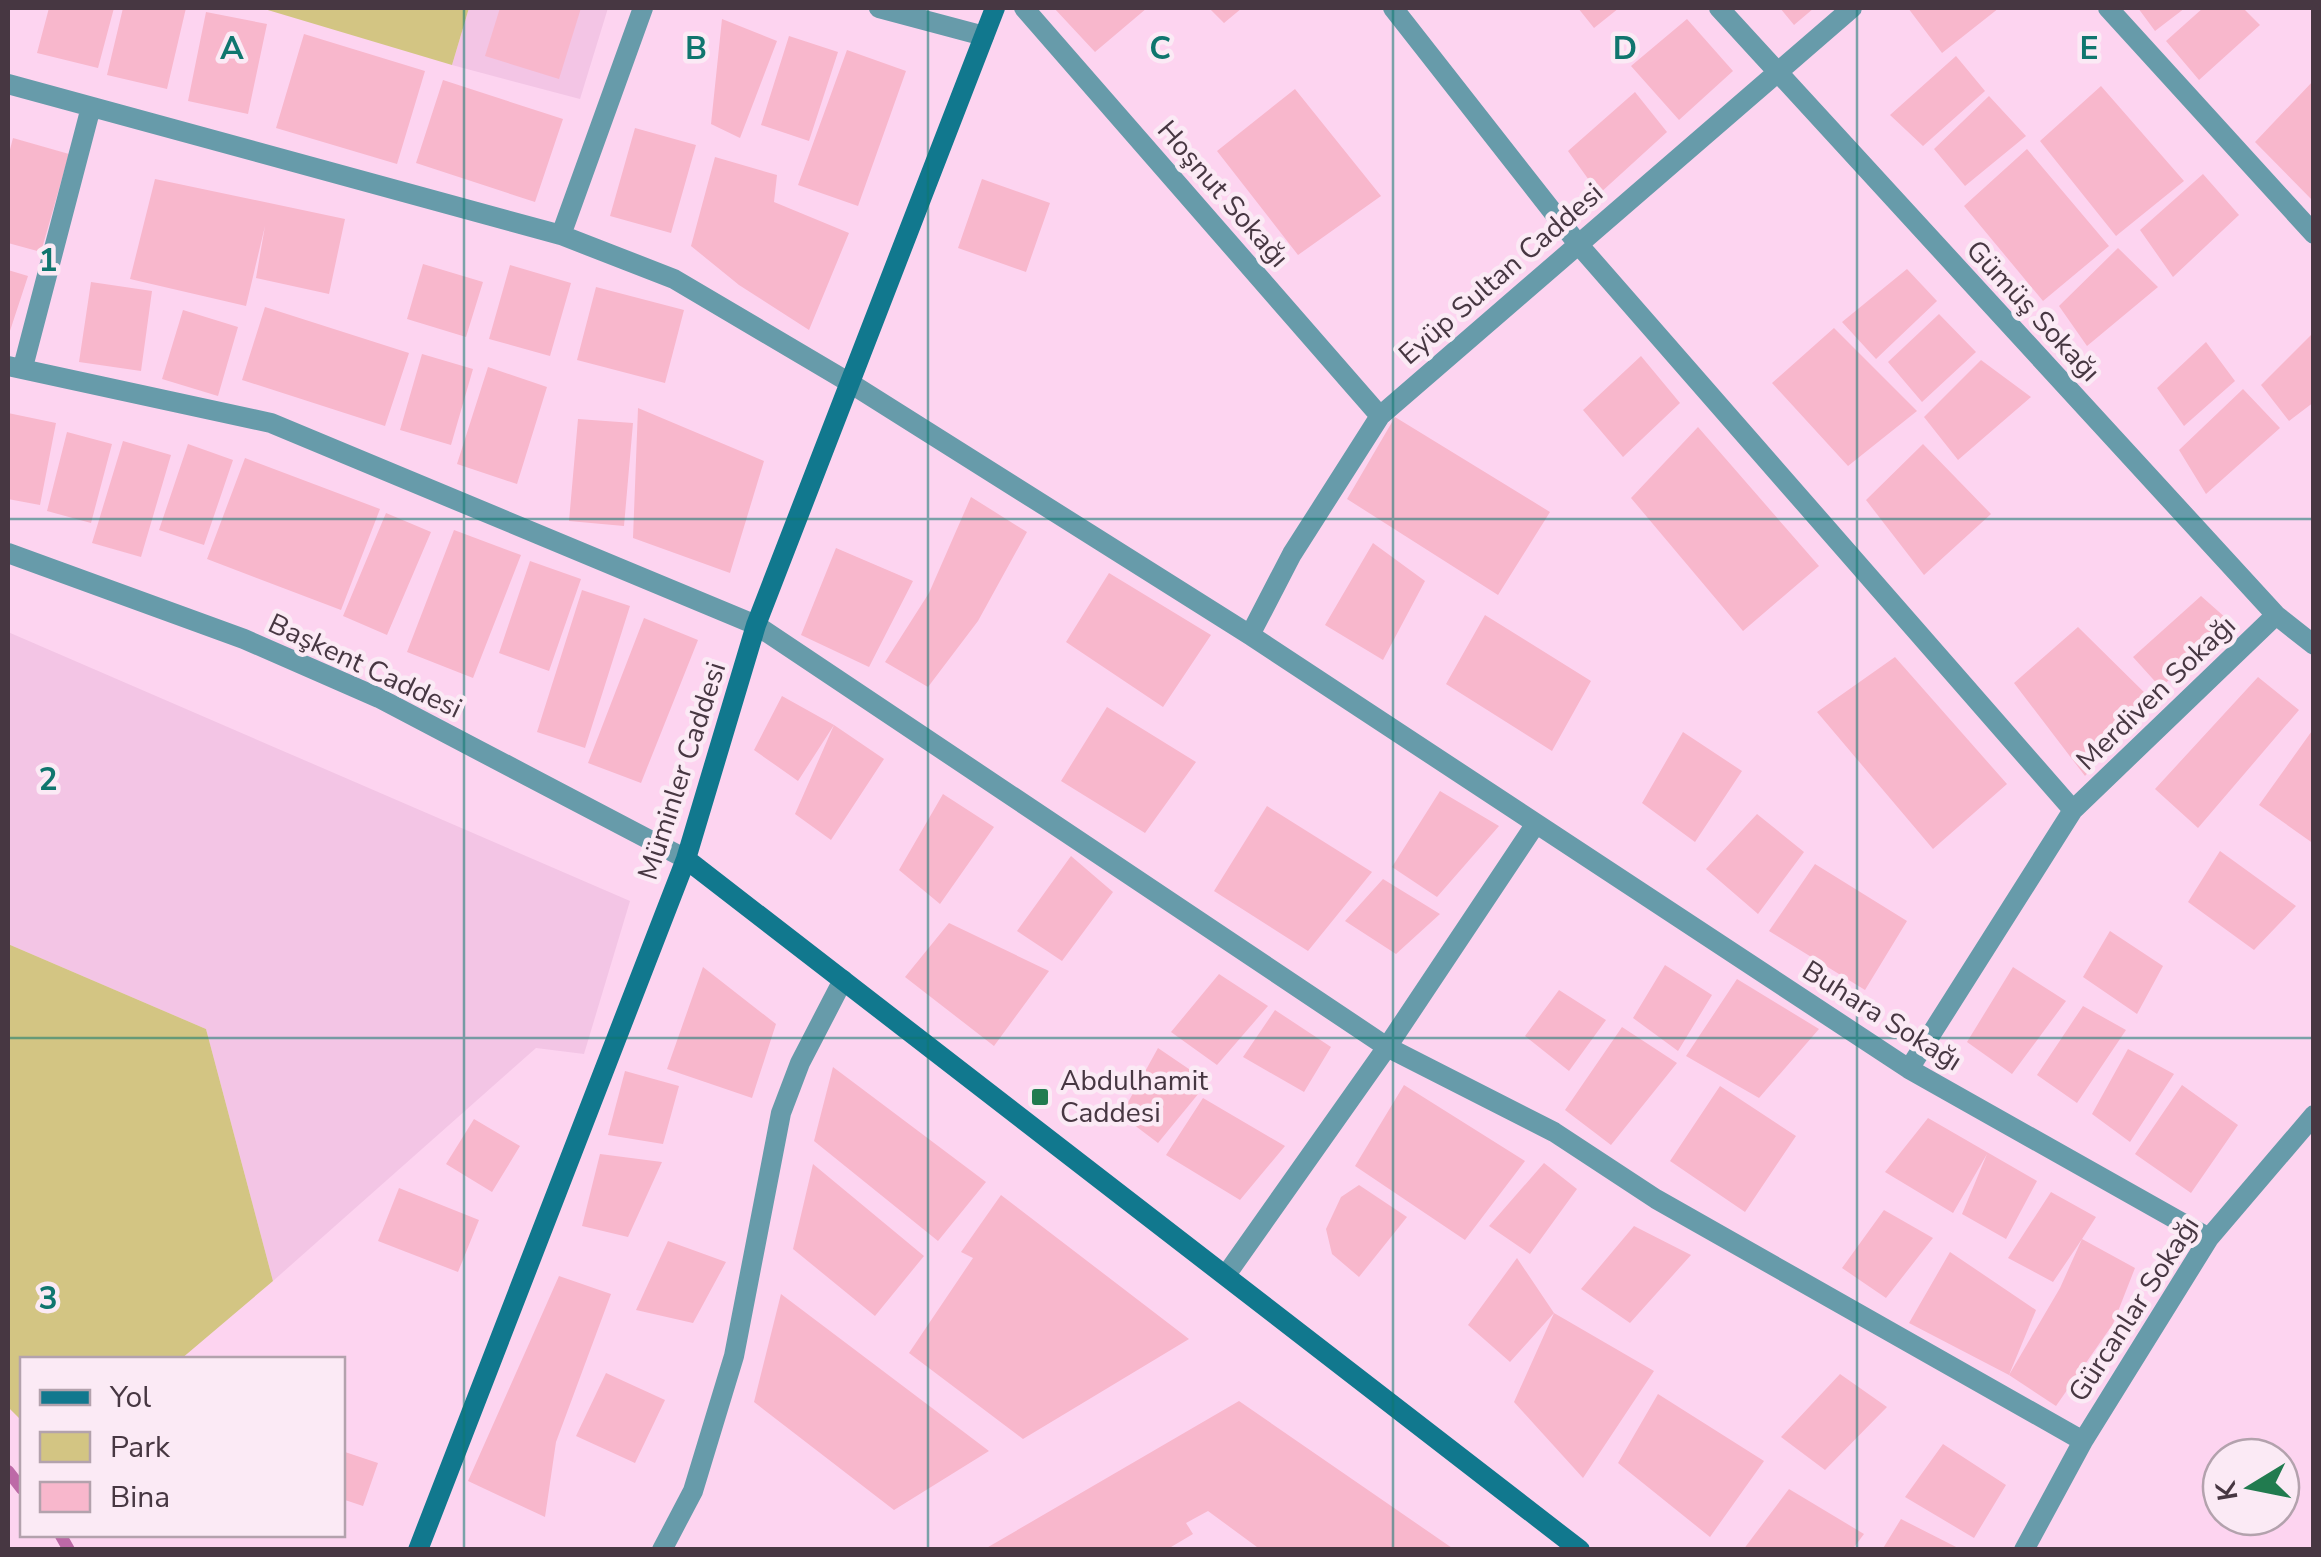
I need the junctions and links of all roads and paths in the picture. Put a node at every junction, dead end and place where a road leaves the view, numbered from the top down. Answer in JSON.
{"nodes":[{"id":1,"x":643,"y":8,"type":"edge"},
{"id":2,"x":880,"y":8,"type":"edge"},
{"id":3,"x":995,"y":8,"type":"edge"},
{"id":4,"x":1024,"y":8,"type":"edge"},
{"id":5,"x":1393,"y":8,"type":"edge"},
{"id":6,"x":1720,"y":8,"type":"edge"},
{"id":7,"x":1852,"y":8,"type":"edge"},
{"id":8,"x":2108,"y":8,"type":"edge"},
{"id":9,"x":984,"y":36,"type":"junction"},
{"id":10,"x":1775,"y":71,"type":"junction"},
{"id":11,"x":8,"y":84,"type":"edge"},
{"id":12,"x":91,"y":107,"type":"junction"},
{"id":13,"x":2314,"y":234,"type":"edge"},
{"id":14,"x":561,"y":235,"type":"junction"},
{"id":15,"x":1578,"y":244,"type":"junction"},
{"id":16,"x":15,"y":366,"type":"edge"},
{"id":17,"x":850,"y":383,"type":"junction"},
{"id":18,"x":1380,"y":416,"type":"junction"},
{"id":19,"x":8,"y":553,"type":"edge"},
{"id":20,"x":2276,"y":615,"type":"junction"},
{"id":21,"x":756,"y":625,"type":"junction"},
{"id":22,"x":1250,"y":635,"type":"junction"},
{"id":23,"x":2314,"y":645,"type":"edge"},
{"id":24,"x":2073,"y":810,"type":"junction"},
{"id":25,"x":1536,"y":825,"type":"junction"},
{"id":26,"x":686,"y":859,"type":"junction"},
{"id":27,"x":844,"y":980,"type":"junction"},
{"id":28,"x":1387,"y":1046,"type":"junction"},
{"id":29,"x":1909,"y":1069,"type":"junction"},
{"id":30,"x":2314,"y":1115,"type":"edge"},
{"id":31,"x":2209,"y":1238,"type":"junction"},
{"id":32,"x":1226,"y":1275,"type":"junction"},
{"id":33,"x":2083,"y":1441,"type":"junction"},
{"id":34,"x":418,"y":1550,"type":"edge"},
{"id":35,"x":662,"y":1550,"type":"edge"},
{"id":36,"x":1580,"y":1550,"type":"edge"},
{"id":37,"x":2024,"y":1550,"type":"edge"}],
"edges":[{"from":1,"to":14,"type":"street"},
{"from":2,"to":9,"type":"street"},
{"from":3,"to":9,"type":"street","name":"Müminler Caddesi"},
{"from":4,"to":18,"type":"street","name":"Hoşnut Sokağı"},
{"from":5,"to":15,"type":"street"},
{"from":6,"to":10,"type":"street","name":"Gümüş Sokağı"},
{"from":7,"to":10,"type":"street","name":"Eyüp Sultan Caddesi"},
{"from":8,"to":13,"type":"street"},
{"from":9,"to":17,"type":"street","name":"Müminler Caddesi"},
{"from":10,"to":15,"type":"street","name":"Eyüp Sultan Caddesi"},
{"from":10,"to":20,"type":"street","name":"Gümüş Sokağı"},
{"from":11,"to":12,"type":"street","name":"Buhara Sokağı"},
{"from":12,"to":14,"type":"street","name":"Buhara Sokağı"},
{"from":12,"to":16,"type":"street"},
{"from":14,"to":17,"type":"street","name":"Buhara Sokağı"},
{"from":15,"to":18,"type":"street","name":"Eyüp Sultan Caddesi"},
{"from":15,"to":24,"type":"street"},
{"from":16,"to":21,"type":"street"},
{"from":17,"to":21,"type":"street","name":"Müminler Caddesi"},
{"from":17,"to":22,"type":"street","name":"Buhara Sokağı"},
{"from":18,"to":22,"type":"street","name":"Eyüp Sultan Caddesi"},
{"from":19,"to":26,"type":"street","name":"Başkent Caddesi"},
{"from":20,"to":23,"type":"street","name":"Gümüş Sokağı"},
{"from":20,"to":24,"type":"street","name":"Merdiven Sokağı"},
{"from":21,"to":26,"type":"street","name":"Müminler Caddesi"},
{"from":21,"to":28,"type":"street"},
{"from":22,"to":25,"type":"street","name":"Buhara Sokağı"},
{"from":24,"to":29,"type":"street","name":"Merdiven Sokağı"},
{"from":25,"to":28,"type":"street"},
{"from":25,"to":29,"type":"street","name":"Buhara Sokağı"},
{"from":26,"to":27,"type":"street"},
{"from":26,"to":34,"type":"street","name":"Müminler Caddesi"},
{"from":27,"to":32,"type":"street"},
{"from":27,"to":35,"type":"street"},
{"from":28,"to":32,"type":"street"},
{"from":28,"to":33,"type":"street"},
{"from":29,"to":31,"type":"street","name":"Buhara Sokağı"},
{"from":30,"to":31,"type":"street","name":"Gürcanlar Sokağı"},
{"from":31,"to":33,"type":"street","name":"Gürcanlar Sokağı"},
{"from":32,"to":36,"type":"street"},
{"from":33,"to":37,"type":"street","name":"Gürcanlar Sokağı"}]}
